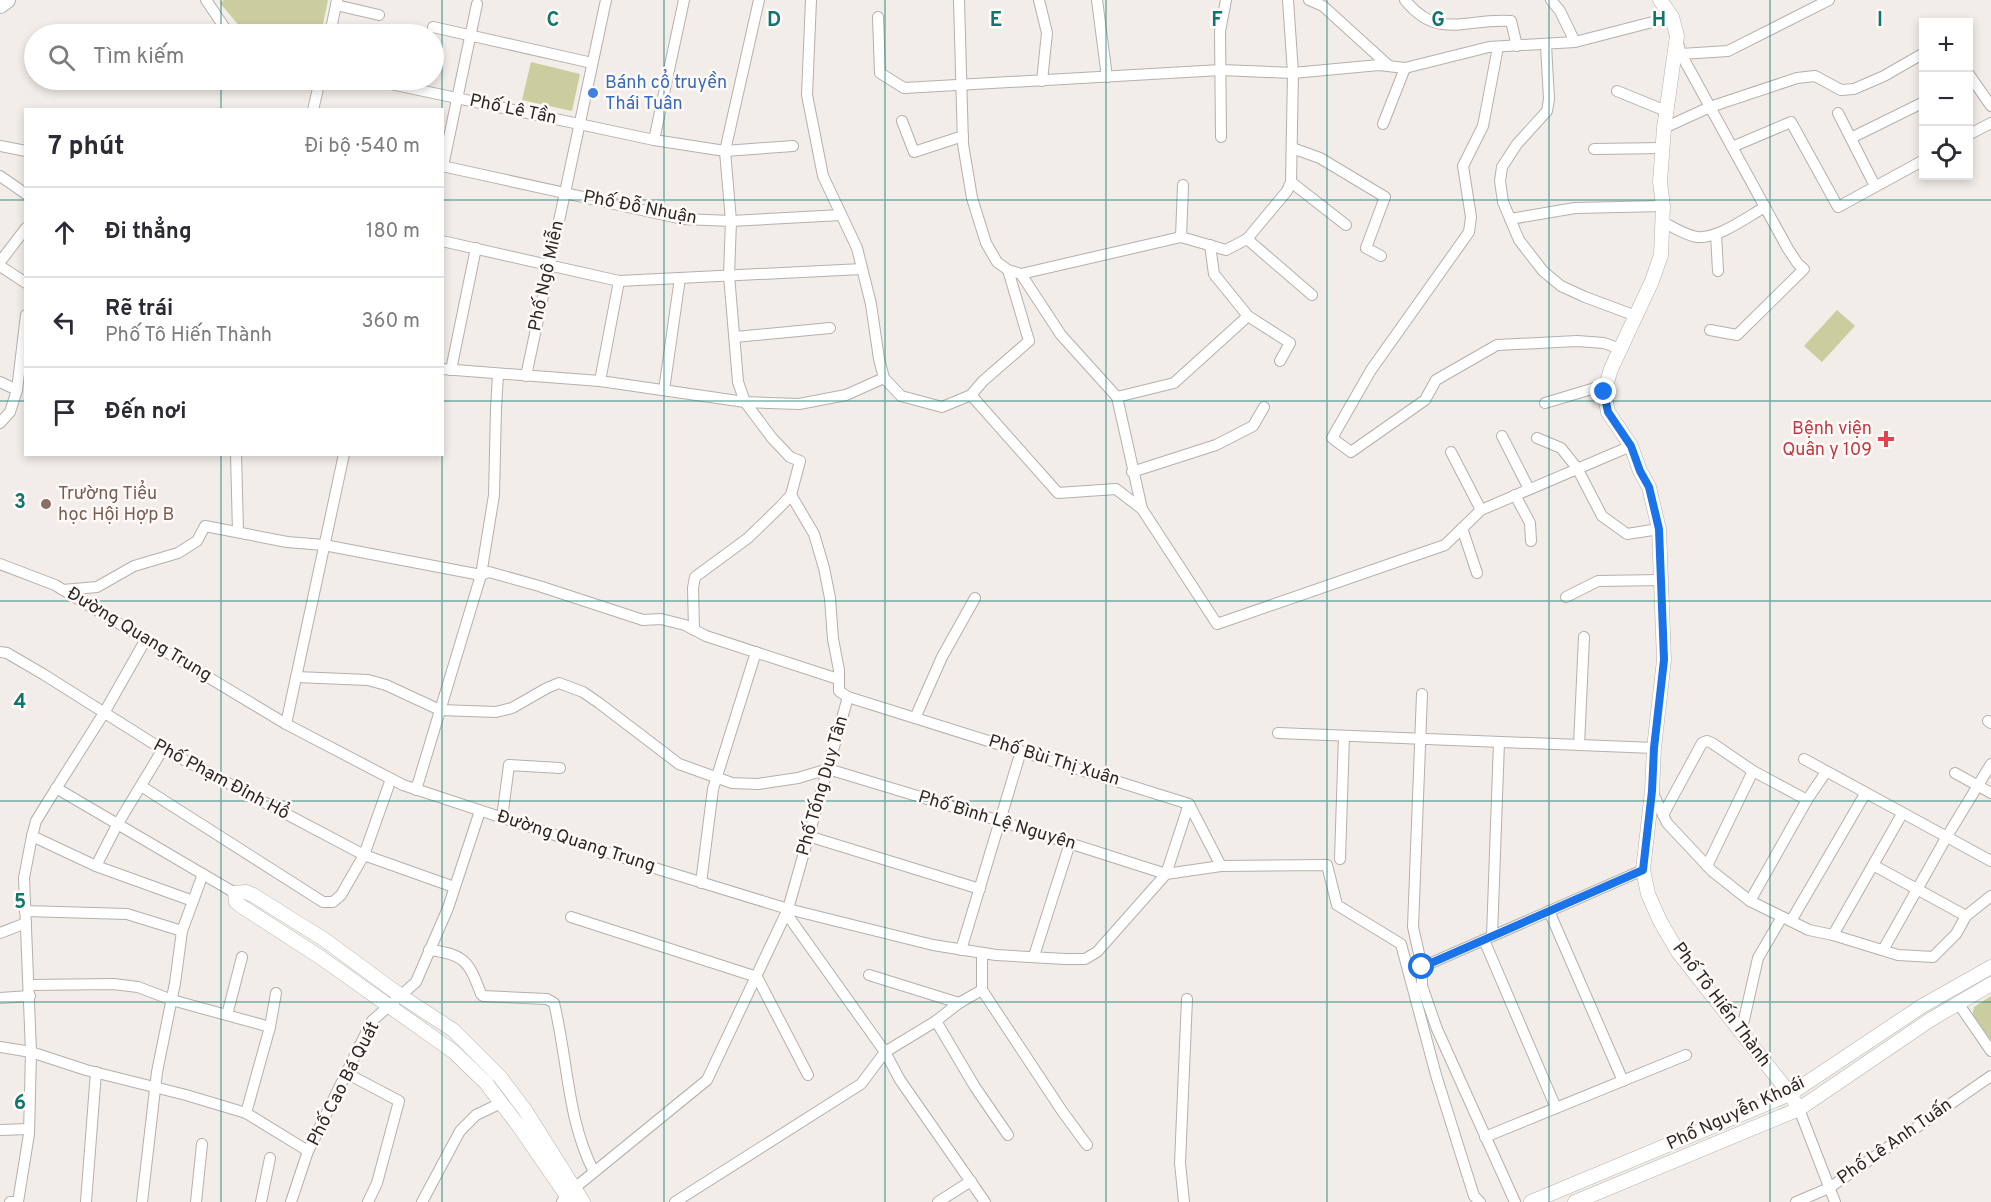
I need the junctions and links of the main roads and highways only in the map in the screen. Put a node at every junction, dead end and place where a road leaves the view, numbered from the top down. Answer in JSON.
{"nodes":[{"id":1,"x":7,"y":0,"type":"edge"},
{"id":2,"x":0,"y":5,"type":"edge"}],
"edges":[{"from":1,"to":2,"type":"main road"}]}
